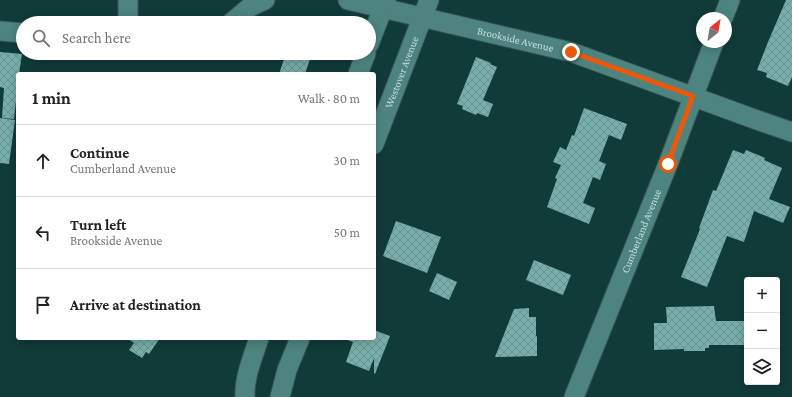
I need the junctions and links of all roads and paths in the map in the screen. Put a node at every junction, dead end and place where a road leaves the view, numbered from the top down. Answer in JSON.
{"nodes":[{"id":1,"x":128,"y":0,"type":"edge"},
{"id":2,"x":265,"y":0,"type":"edge"},
{"id":3,"x":348,"y":0,"type":"edge"},
{"id":4,"x":429,"y":0,"type":"edge"},
{"id":5,"x":730,"y":0,"type":"edge"},
{"id":6,"x":384,"y":4,"type":"edge"},
{"id":7,"x":725,"y":12,"type":"edge"},
{"id":8,"x":128,"y":16,"type":"edge"},
{"id":9,"x":239,"y":16,"type":"edge"},
{"id":10,"x":422,"y":18,"type":"junction"},
{"id":11,"x":376,"y":25,"type":"edge"},
{"id":12,"x":0,"y":31,"type":"edge"},
{"id":13,"x":16,"y":32,"type":"edge"},
{"id":14,"x":712,"y":48,"type":"edge"},
{"id":15,"x":363,"y":60,"type":"edge"},
{"id":16,"x":359,"y":72,"type":"edge"},
{"id":17,"x":693,"y":96,"type":"junction"},
{"id":18,"x":792,"y":132,"type":"edge"},
{"id":19,"x":376,"y":139,"type":"edge"},
{"id":20,"x":258,"y":340,"type":"edge"},
{"id":21,"x":299,"y":340,"type":"edge"},
{"id":22,"x":245,"y":397,"type":"edge"},
{"id":23,"x":280,"y":397,"type":"edge"},
{"id":24,"x":574,"y":397,"type":"edge"}],
"edges":[{"from":1,"to":8,"type":"street"},
{"from":2,"to":9,"type":"street"},
{"from":3,"to":6,"type":"street","name":"Brookside Avenue"},
{"from":4,"to":10,"type":"street","name":"Westover Avenue"},
{"from":5,"to":7,"type":"street"},
{"from":6,"to":10,"type":"street","name":"Brookside Avenue"},
{"from":6,"to":11,"type":"street"},
{"from":10,"to":17,"type":"street","name":"Brookside Avenue"},
{"from":10,"to":19,"type":"street","name":"Westover Avenue"},
{"from":12,"to":13,"type":"street"},
{"from":14,"to":17,"type":"street","name":"Cumberland Avenue"},
{"from":15,"to":16,"type":"street"},
{"from":17,"to":18,"type":"street","name":"Brookside Avenue"},
{"from":17,"to":24,"type":"street","name":"Cumberland Avenue"},
{"from":20,"to":22,"type":"street"},
{"from":21,"to":23,"type":"street"}]}
